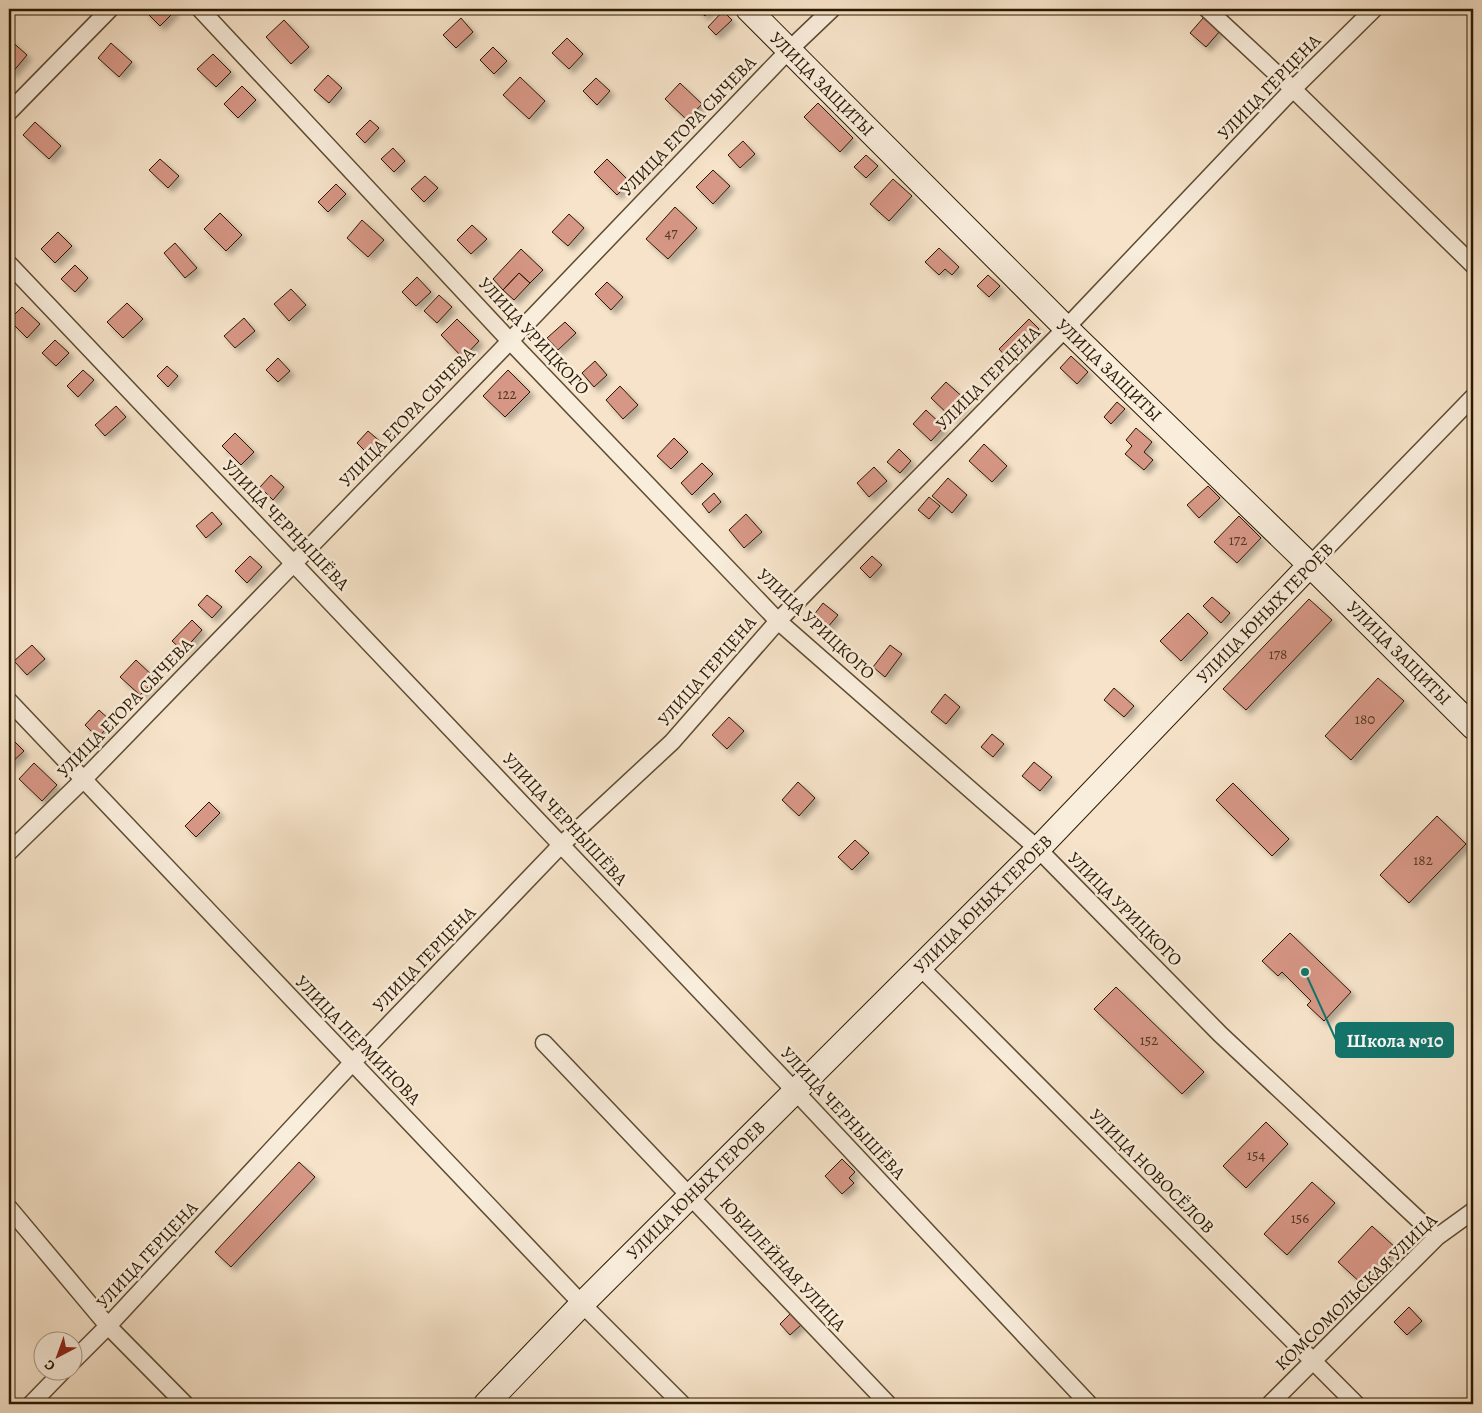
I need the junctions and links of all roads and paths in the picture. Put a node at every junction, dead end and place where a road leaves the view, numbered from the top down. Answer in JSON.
{"nodes":[{"id":1,"x":110,"y":9,"type":"edge"},
{"id":2,"x":200,"y":9,"type":"edge"},
{"id":3,"x":748,"y":9,"type":"edge"},
{"id":4,"x":832,"y":9,"type":"edge"},
{"id":5,"x":1208,"y":9,"type":"edge"},
{"id":6,"x":1374,"y":9,"type":"edge"},
{"id":7,"x":789,"y":50,"type":"junction"},
{"id":8,"x":1293,"y":89,"type":"junction"},
{"id":9,"x":9,"y":112,"type":"edge"},
{"id":10,"x":9,"y":264,"type":"edge"},
{"id":11,"x":1473,"y":265,"type":"edge"},
{"id":12,"x":1066,"y":328,"type":"junction"},
{"id":13,"x":510,"y":341,"type":"junction"},
{"id":14,"x":1473,"y":397,"type":"edge"},
{"id":15,"x":294,"y":562,"type":"junction"},
{"id":16,"x":1310,"y":565,"type":"junction"},
{"id":17,"x":778,"y":620,"type":"junction"},
{"id":18,"x":9,"y":701,"type":"edge"},
{"id":19,"x":1473,"y":728,"type":"edge"},
{"id":20,"x":83,"y":780,"type":"junction"},
{"id":21,"x":561,"y":845,"type":"junction"},
{"id":22,"x":1038,"y":850,"type":"junction"},
{"id":23,"x":9,"y":852,"type":"edge"},
{"id":24,"x":920,"y":967,"type":"junction"},
{"id":25,"x":544,"y":1043,"type":"dead end"},
{"id":26,"x":352,"y":1063,"type":"junction"},
{"id":27,"x":795,"y":1091,"type":"junction"},
{"id":28,"x":690,"y":1196,"type":"junction"},
{"id":29,"x":9,"y":1208,"type":"edge"},
{"id":30,"x":1473,"y":1211,"type":"edge"},
{"id":31,"x":1436,"y":1237,"type":"junction"},
{"id":32,"x":582,"y":1304,"type":"junction"},
{"id":33,"x":108,"y":1326,"type":"junction"},
{"id":34,"x":82,"y":1352,"type":"edge"},
{"id":35,"x":1313,"y":1361,"type":"junction"},
{"id":36,"x":54,"y":1380,"type":"edge"},
{"id":37,"x":31,"y":1404,"type":"edge"},
{"id":38,"x":185,"y":1404,"type":"edge"},
{"id":39,"x":486,"y":1404,"type":"edge"},
{"id":40,"x":682,"y":1404,"type":"edge"},
{"id":41,"x":888,"y":1404,"type":"edge"},
{"id":42,"x":1089,"y":1404,"type":"edge"},
{"id":43,"x":1270,"y":1404,"type":"edge"},
{"id":44,"x":1356,"y":1404,"type":"edge"}],
"edges":[{"from":1,"to":9,"type":"street"},
{"from":2,"to":13,"type":"street","name":"УЛИЦА УРИЦКОГО"},
{"from":3,"to":7,"type":"street","name":"УЛИЦА ЗАЩИТЫ"},
{"from":4,"to":7,"type":"street","name":"УЛИЦА ЕГОРА СЫЧЕВА"},
{"from":5,"to":8,"type":"street"},
{"from":6,"to":8,"type":"street","name":"УЛИЦА ГЕРЦЕНА"},
{"from":7,"to":12,"type":"street","name":"УЛИЦА ЗАЩИТЫ"},
{"from":7,"to":13,"type":"street","name":"УЛИЦА ЕГОРА СЫЧЕВА"},
{"from":8,"to":11,"type":"street"},
{"from":8,"to":12,"type":"street","name":"УЛИЦА ГЕРЦЕНА"},
{"from":10,"to":15,"type":"street","name":"УЛИЦА ЧЕРНЫШЁВА"},
{"from":12,"to":16,"type":"street","name":"УЛИЦА ЗАЩИТЫ"},
{"from":12,"to":17,"type":"street","name":"УЛИЦА ГЕРЦЕНА"},
{"from":13,"to":15,"type":"street","name":"УЛИЦА ЕГОРА СЫЧЕВА"},
{"from":13,"to":17,"type":"street","name":"УЛИЦА УРИЦКОГО"},
{"from":14,"to":16,"type":"street","name":"УЛИЦА ЮНЫХ ГЕРОЕВ"},
{"from":15,"to":20,"type":"street","name":"УЛИЦА ЕГОРА СЫЧЕВА"},
{"from":15,"to":21,"type":"street","name":"УЛИЦА ЧЕРНЫШЁВА"},
{"from":16,"to":19,"type":"street","name":"УЛИЦА ЗАЩИТЫ"},
{"from":16,"to":22,"type":"street","name":"УЛИЦА ЮНЫХ ГЕРОЕВ"},
{"from":17,"to":21,"type":"street","name":"УЛИЦА ГЕРЦЕНА"},
{"from":17,"to":22,"type":"street","name":"УЛИЦА УРИЦКОГО"},
{"from":18,"to":20,"type":"street","name":"УЛИЦА ПЕРМИНОВА"},
{"from":20,"to":23,"type":"street","name":"УЛИЦА ЕГОРА СЫЧЕВА"},
{"from":20,"to":26,"type":"street","name":"УЛИЦА ПЕРМИНОВА"},
{"from":21,"to":26,"type":"street","name":"УЛИЦА ГЕРЦЕНА"},
{"from":21,"to":27,"type":"street","name":"УЛИЦА ЧЕРНЫШЁВА"},
{"from":22,"to":24,"type":"street","name":"УЛИЦА ЮНЫХ ГЕРОЕВ"},
{"from":22,"to":31,"type":"street","name":"УЛИЦА УРИЦКОГО"},
{"from":24,"to":27,"type":"street","name":"УЛИЦА ЮНЫХ ГЕРОЕВ"},
{"from":24,"to":35,"type":"street","name":"УЛИЦА НОВОСЁЛОВ"},
{"from":25,"to":28,"type":"street","name":"ЮБИЛЕЙНАЯ УЛИЦА"},
{"from":26,"to":32,"type":"street","name":"УЛИЦА ПЕРМИНОВА"},
{"from":26,"to":33,"type":"street","name":"УЛИЦА ГЕРЦЕНА"},
{"from":27,"to":28,"type":"street","name":"УЛИЦА ЮНЫХ ГЕРОЕВ"},
{"from":27,"to":42,"type":"street","name":"УЛИЦА ЧЕРНЫШЁВА"},
{"from":28,"to":32,"type":"street","name":"УЛИЦА ЮНЫХ ГЕРОЕВ"},
{"from":28,"to":41,"type":"street","name":"ЮБИЛЕЙНАЯ УЛИЦА"},
{"from":29,"to":33,"type":"street"},
{"from":30,"to":31,"type":"street","name":"КОМСОМОЛЬСКАЯ УЛИЦА"},
{"from":31,"to":35,"type":"street","name":"КОМСОМОЛЬСКАЯ УЛИЦА"},
{"from":32,"to":39,"type":"street","name":"УЛИЦА ЮНЫХ ГЕРОЕВ"},
{"from":32,"to":40,"type":"street","name":"УЛИЦА ПЕРМИНОВА"},
{"from":33,"to":34,"type":"street","name":"УЛИЦА ГЕРЦЕНА"},
{"from":33,"to":38,"type":"street"},
{"from":35,"to":43,"type":"street","name":"КОМСОМОЛЬСКАЯ УЛИЦА"},
{"from":35,"to":44,"type":"street","name":"УЛИЦА НОВОСЁЛОВ"},
{"from":36,"to":37,"type":"street"}]}
